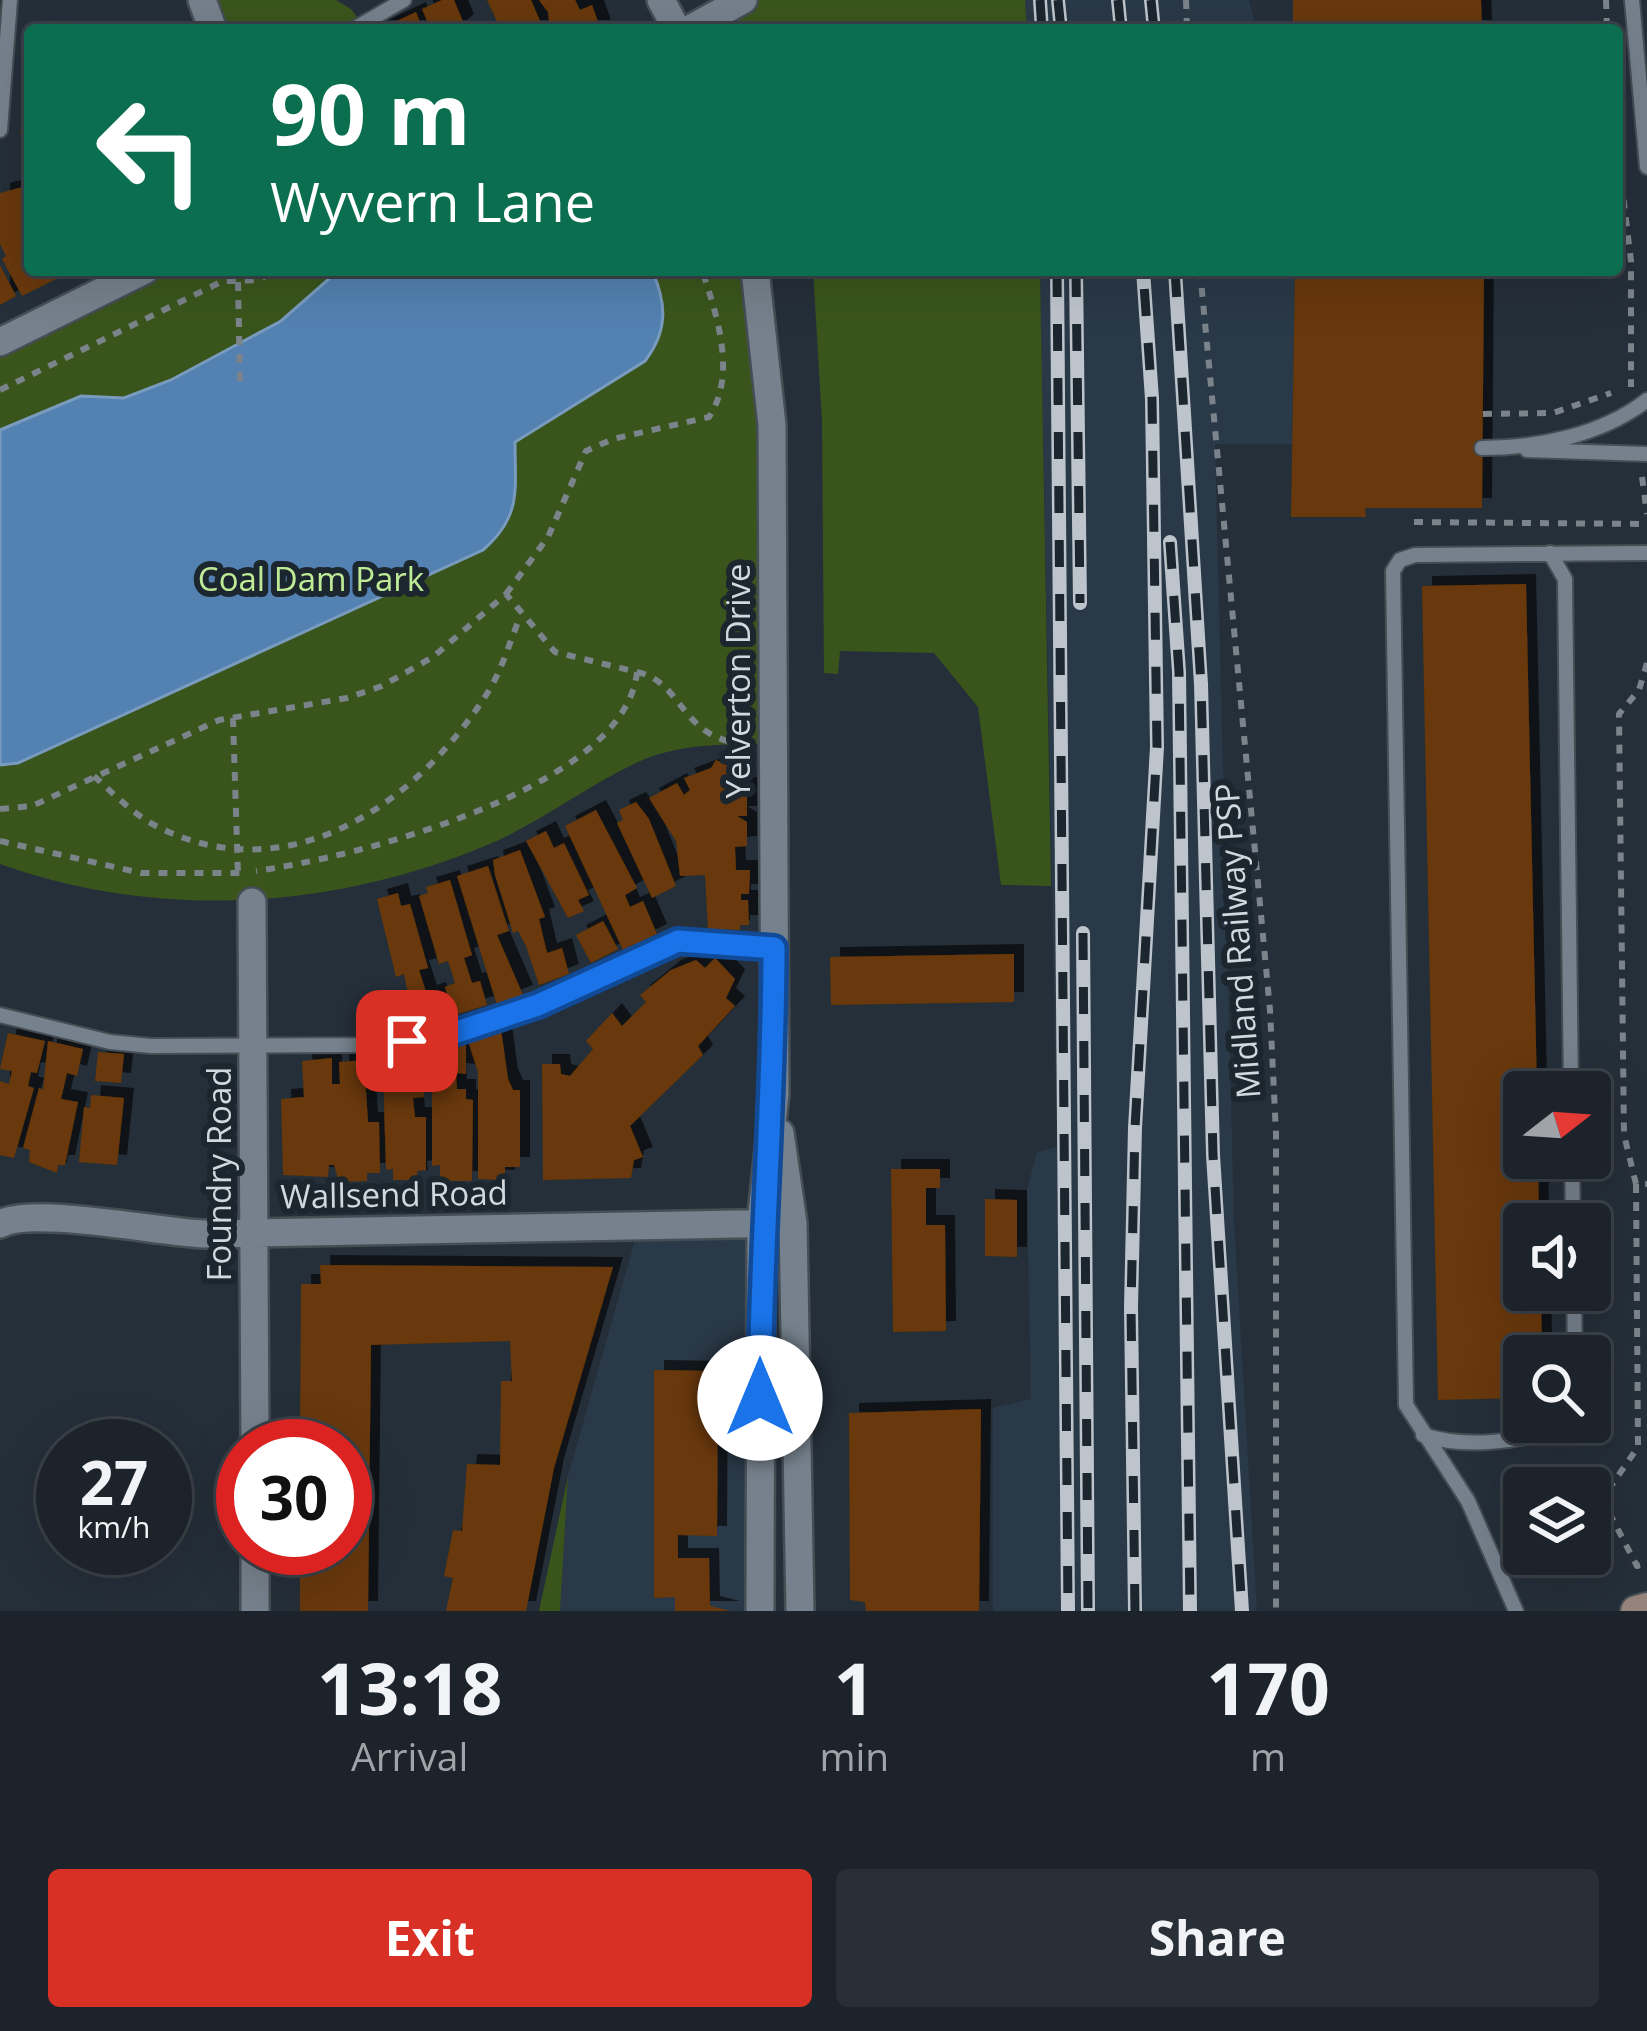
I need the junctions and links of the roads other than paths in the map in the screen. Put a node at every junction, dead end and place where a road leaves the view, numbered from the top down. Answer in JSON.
{"nodes":[{"id":1,"x":10,"y":0,"type":"edge"},
{"id":2,"x":404,"y":0,"type":"edge"},
{"id":3,"x":743,"y":0,"type":"edge"},
{"id":4,"x":1632,"y":0,"type":"edge"},
{"id":5,"x":362,"y":24,"type":"edge"},
{"id":6,"x":699,"y":24,"type":"edge"},
{"id":7,"x":0,"y":130,"type":"edge"},
{"id":8,"x":1647,"y":167,"type":"edge"},
{"id":9,"x":133,"y":276,"type":"edge"},
{"id":10,"x":756,"y":276,"type":"edge"},
{"id":11,"x":0,"y":342,"type":"edge"},
{"id":12,"x":1647,"y":400,"type":"edge"},
{"id":13,"x":1510,"y":447,"type":"junction"},
{"id":14,"x":1482,"y":448,"type":"dead end"},
{"id":15,"x":1642,"y":454,"type":"edge"},
{"id":16,"x":1550,"y":553,"type":"junction"},
{"id":17,"x":1647,"y":553,"type":"edge"},
{"id":18,"x":252,"y":902,"type":"road end"},
{"id":19,"x":774,"y":948,"type":"junction"},
{"id":20,"x":0,"y":1016,"type":"edge"},
{"id":21,"x":253,"y":1048,"type":"junction"},
{"id":22,"x":1571,"y":1071,"type":"edge"},
{"id":23,"x":775,"y":1094,"type":"junction"},
{"id":24,"x":793,"y":1222,"type":"junction"},
{"id":25,"x":761,"y":1223,"type":"junction"},
{"id":26,"x":0,"y":1224,"type":"edge"},
{"id":27,"x":254,"y":1232,"type":"junction"},
{"id":28,"x":255,"y":1419,"type":"edge"},
{"id":29,"x":1423,"y":1435,"type":"junction"},
{"id":30,"x":1503,"y":1438,"type":"edge"},
{"id":31,"x":255,"y":1575,"type":"edge"},
{"id":32,"x":1647,"y":1608,"type":"edge"},
{"id":33,"x":255,"y":1611,"type":"edge"},
{"id":34,"x":760,"y":1611,"type":"edge"},
{"id":35,"x":800,"y":1611,"type":"edge"},
{"id":36,"x":1516,"y":1611,"type":"edge"},
{"id":37,"x":1636,"y":1611,"type":"edge"}],
"edges":[{"from":1,"to":7,"type":"lane"},
{"from":2,"to":5,"type":"lane"},
{"from":3,"to":6,"type":"street"},
{"from":4,"to":8,"type":"lane"},
{"from":9,"to":11,"type":"street"},
{"from":10,"to":19,"type":"street","name":"Yelverton Drive"},
{"from":12,"to":13,"type":"lane"},
{"from":13,"to":14,"type":"lane"},
{"from":13,"to":15,"type":"lane"},
{"from":16,"to":17,"type":"lane"},
{"from":16,"to":22,"type":"lane"},
{"from":16,"to":29,"type":"lane"},
{"from":18,"to":21,"type":"street","name":"Foundry Road"},
{"from":19,"to":21,"type":"lane"},
{"from":19,"to":23,"type":"street","name":"Yelverton Drive"},
{"from":20,"to":21,"type":"lane"},
{"from":21,"to":27,"type":"street","name":"Foundry Road"},
{"from":23,"to":24,"type":"street","name":"Yelverton Drive"},
{"from":23,"to":25,"type":"street","name":"Yelverton Drive"},
{"from":24,"to":25,"type":"street","name":"Wallsend Road"},
{"from":24,"to":35,"type":"street","name":"Yelverton Drive"},
{"from":25,"to":27,"type":"street","name":"Wallsend Road"},
{"from":25,"to":34,"type":"street","name":"Yelverton Drive"},
{"from":26,"to":27,"type":"street","name":"Wallsend Road"},
{"from":27,"to":28,"type":"street","name":"Foundry Road"},
{"from":29,"to":30,"type":"lane"},
{"from":29,"to":36,"type":"lane"},
{"from":31,"to":33,"type":"street"},
{"from":32,"to":37,"type":"street"}]}
